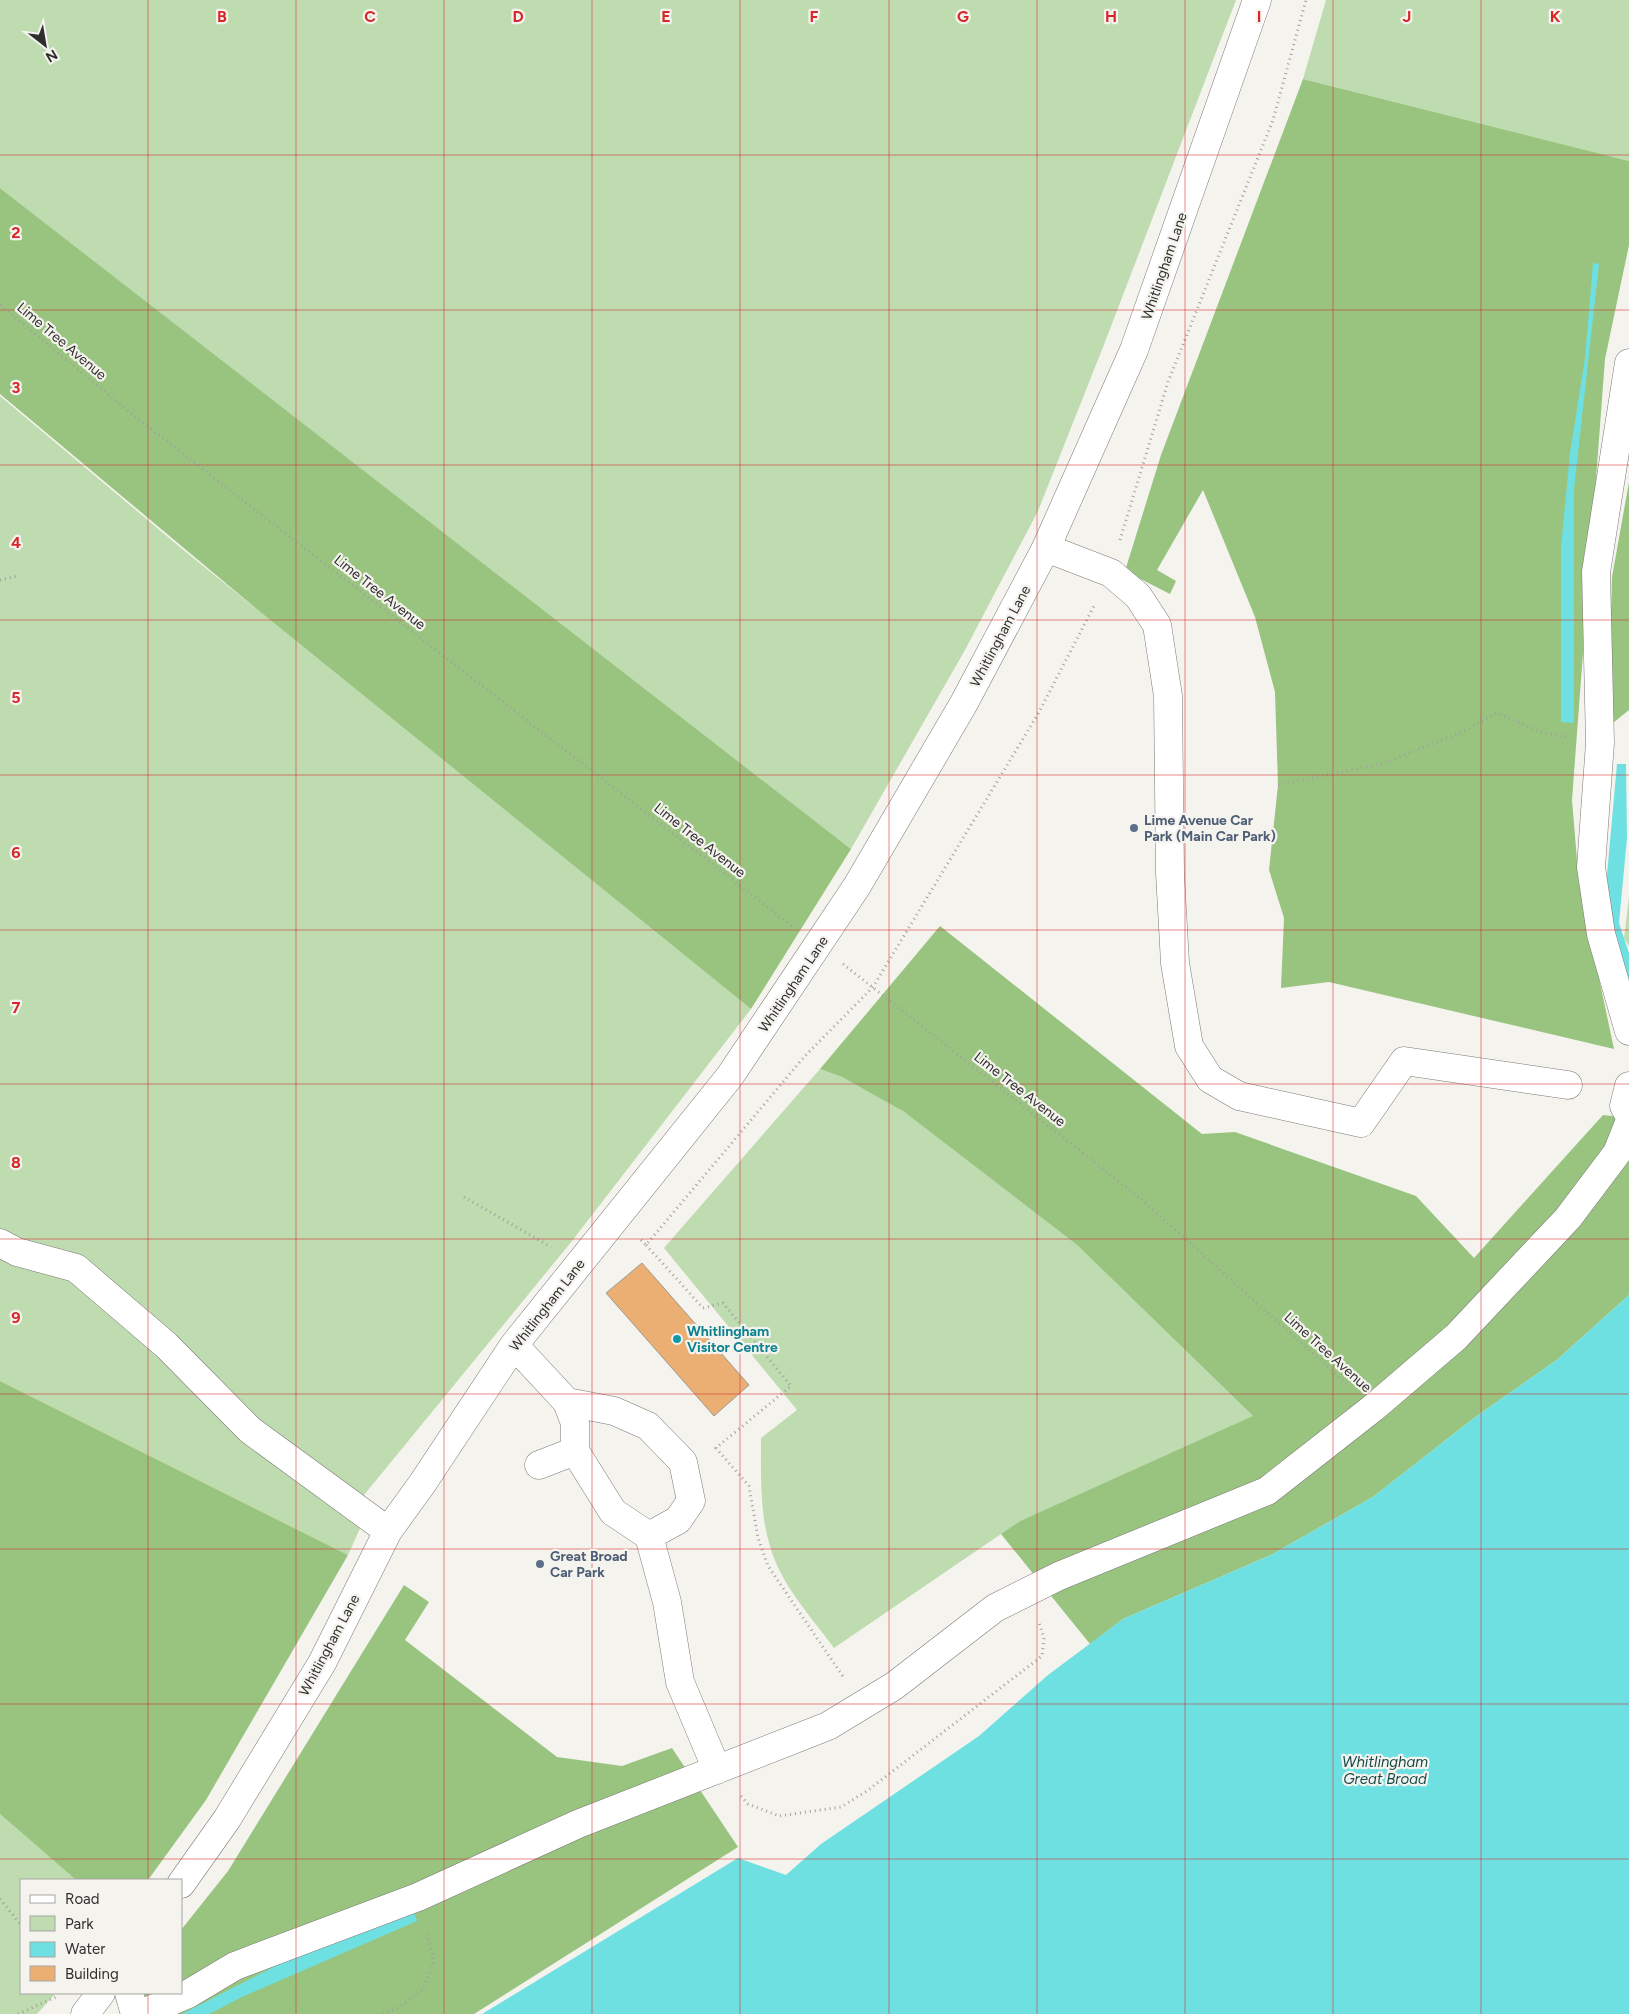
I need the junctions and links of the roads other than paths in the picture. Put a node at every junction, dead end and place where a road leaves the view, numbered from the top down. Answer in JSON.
{"nodes":[{"id":1,"x":1257,"y":0,"type":"edge"},
{"id":2,"x":1629,"y":363,"type":"edge"},
{"id":3,"x":1046,"y":548,"type":"junction"},
{"id":4,"x":1629,"y":1031,"type":"edge"},
{"id":5,"x":1568,"y":1085,"type":"dead end"},
{"id":6,"x":1629,"y":1086,"type":"edge"},
{"id":7,"x":1629,"y":1116,"type":"edge"},
{"id":8,"x":1629,"y":1124,"type":"edge"},
{"id":9,"x":0,"y":1243,"type":"edge"},
{"id":10,"x":514,"y":1345,"type":"junction"},
{"id":11,"x":566,"y":1402,"type":"junction"},
{"id":12,"x":575,"y":1451,"type":"junction"},
{"id":13,"x":539,"y":1465,"type":"dead end"},
{"id":14,"x":388,"y":1531,"type":"junction"},
{"id":15,"x":649,"y":1536,"type":"junction"},
{"id":16,"x":717,"y":1770,"type":"junction"},
{"id":17,"x":182,"y":1883,"type":"edge"},
{"id":18,"x":100,"y":1994,"type":"edge"},
{"id":19,"x":129,"y":1994,"type":"edge"},
{"id":20,"x":85,"y":2014,"type":"edge"},
{"id":21,"x":134,"y":2014,"type":"edge"},
{"id":22,"x":141,"y":2014,"type":"edge"}],
"edges":[{"from":1,"to":3,"type":"street","name":"Whitlingham Lane"},
{"from":2,"to":4,"type":"street"},
{"from":3,"to":5,"type":"street"},
{"from":3,"to":10,"type":"street","name":"Whitlingham Lane"},
{"from":6,"to":7,"type":"street"},
{"from":8,"to":16,"type":"street"},
{"from":9,"to":14,"type":"street"},
{"from":10,"to":11,"type":"street"},
{"from":10,"to":14,"type":"street","name":"Whitlingham Lane"},
{"from":11,"to":12,"type":"street"},
{"from":11,"to":15,"type":"street"},
{"from":12,"to":13,"type":"street"},
{"from":12,"to":15,"type":"street"},
{"from":14,"to":17,"type":"street","name":"Whitlingham Lane"},
{"from":15,"to":16,"type":"street"},
{"from":16,"to":22,"type":"street"},
{"from":18,"to":20,"type":"street"},
{"from":19,"to":21,"type":"street"}]}
